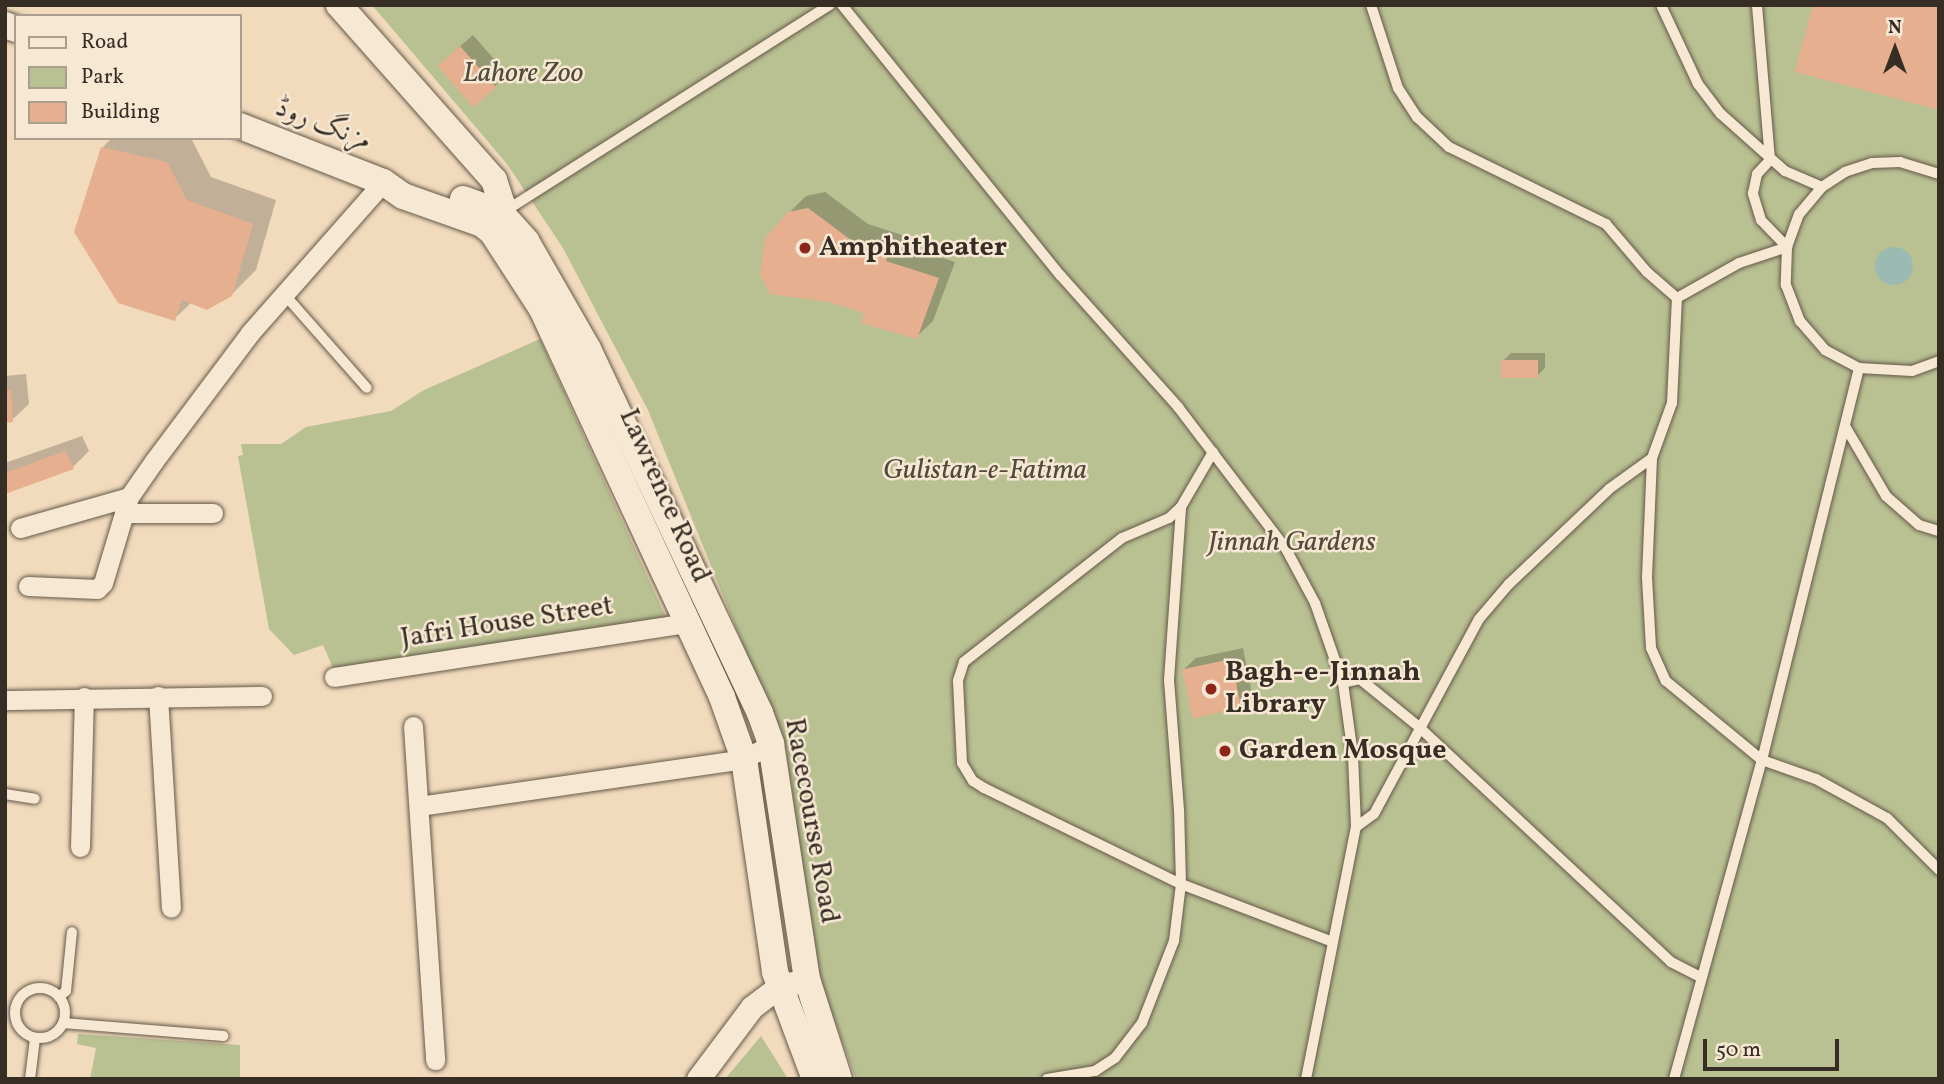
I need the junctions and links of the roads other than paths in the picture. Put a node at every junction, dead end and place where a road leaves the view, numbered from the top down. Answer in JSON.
{"nodes":[{"id":1,"x":339,"y":5,"type":"edge"},
{"id":2,"x":830,"y":5,"type":"edge"},
{"id":3,"x":842,"y":5,"type":"edge"},
{"id":4,"x":1371,"y":5,"type":"edge"},
{"id":5,"x":1661,"y":5,"type":"edge"},
{"id":6,"x":1757,"y":5,"type":"edge"},
{"id":7,"x":242,"y":127,"type":"edge"},
{"id":8,"x":1770,"y":160,"type":"junction"},
{"id":9,"x":481,"y":164,"type":"junction"},
{"id":10,"x":1939,"y":174,"type":"edge"},
{"id":11,"x":383,"y":182,"type":"junction"},
{"id":12,"x":1822,"y":187,"type":"junction"},
{"id":13,"x":464,"y":199,"type":"junction"},
{"id":14,"x":497,"y":223,"type":"junction"},
{"id":15,"x":1787,"y":247,"type":"junction"},
{"id":16,"x":283,"y":294,"type":"junction"},
{"id":17,"x":1677,"y":298,"type":"junction"},
{"id":18,"x":1939,"y":361,"type":"edge"},
{"id":19,"x":1859,"y":368,"type":"junction"},
{"id":20,"x":367,"y":388,"type":"dead end"},
{"id":21,"x":1845,"y":426,"type":"junction"},
{"id":22,"x":1213,"y":452,"type":"junction"},
{"id":23,"x":1652,"y":458,"type":"junction"},
{"id":24,"x":127,"y":505,"type":"junction"},
{"id":25,"x":1181,"y":507,"type":"junction"},
{"id":26,"x":213,"y":513,"type":"dead end"},
{"id":27,"x":20,"y":528,"type":"dead end"},
{"id":28,"x":1939,"y":531,"type":"edge"},
{"id":29,"x":28,"y":586,"type":"dead end"},
{"id":30,"x":688,"y":623,"type":"junction"},
{"id":31,"x":334,"y":677,"type":"dead end"},
{"id":32,"x":1343,"y":683,"type":"junction"},
{"id":33,"x":158,"y":696,"type":"junction"},
{"id":34,"x":262,"y":696,"type":"dead end"},
{"id":35,"x":84,"y":697,"type":"junction"},
{"id":36,"x":5,"y":700,"type":"edge"},
{"id":37,"x":413,"y":726,"type":"dead end"},
{"id":38,"x":1419,"y":727,"type":"junction"},
{"id":39,"x":771,"y":744,"type":"junction"},
{"id":40,"x":744,"y":759,"type":"junction"},
{"id":41,"x":1762,"y":760,"type":"junction"},
{"id":42,"x":5,"y":794,"type":"edge"},
{"id":43,"x":35,"y":799,"type":"dead end"},
{"id":44,"x":419,"y":806,"type":"junction"},
{"id":45,"x":1356,"y":827,"type":"junction"},
{"id":46,"x":80,"y":847,"type":"dead end"},
{"id":47,"x":1939,"y":870,"type":"edge"},
{"id":48,"x":1181,"y":884,"type":"junction"},
{"id":49,"x":171,"y":908,"type":"dead end"},
{"id":50,"x":72,"y":932,"type":"dead end"},
{"id":51,"x":1330,"y":941,"type":"junction"},
{"id":52,"x":1701,"y":977,"type":"junction"},
{"id":53,"x":807,"y":979,"type":"junction"},
{"id":54,"x":780,"y":986,"type":"junction"},
{"id":55,"x":59,"y":997,"type":"junction"},
{"id":56,"x":63,"y":1023,"type":"junction"},
{"id":57,"x":223,"y":1036,"type":"dead end"},
{"id":58,"x":35,"y":1038,"type":"junction"},
{"id":59,"x":435,"y":1060,"type":"dead end"},
{"id":60,"x":30,"y":1079,"type":"edge"},
{"id":61,"x":698,"y":1079,"type":"edge"},
{"id":62,"x":815,"y":1079,"type":"edge"},
{"id":63,"x":839,"y":1079,"type":"edge"},
{"id":64,"x":1047,"y":1079,"type":"edge"},
{"id":65,"x":1306,"y":1079,"type":"edge"},
{"id":66,"x":1674,"y":1079,"type":"edge"}],
"edges":[{"from":1,"to":9,"type":"main road","name":"Lawrence Road"},
{"from":2,"to":14,"type":"lane"},
{"from":3,"to":22,"type":"lane"},
{"from":4,"to":17,"type":"lane"},
{"from":5,"to":8,"type":"lane"},
{"from":6,"to":8,"type":"lane"},
{"from":7,"to":11,"type":"main road","name":"مزنگ روڈ"},
{"from":8,"to":12,"type":"lane"},
{"from":8,"to":15,"type":"lane"},
{"from":9,"to":13,"type":"main road"},
{"from":9,"to":14,"type":"main road","name":"Lawrence Road"},
{"from":10,"to":12,"type":"lane"},
{"from":11,"to":13,"type":"main road","name":"مزنگ روڈ"},
{"from":11,"to":14,"type":"main road","name":"مزنگ روڈ"},
{"from":11,"to":16,"type":"street"},
{"from":12,"to":15,"type":"lane"},
{"from":13,"to":14,"type":"main road","name":"مزنگ روڈ"},
{"from":14,"to":30,"type":"main road","name":"Lawrence Road"},
{"from":14,"to":39,"type":"main road","name":"Racecourse Road"},
{"from":15,"to":17,"type":"lane"},
{"from":15,"to":19,"type":"lane"},
{"from":16,"to":20,"type":"lane"},
{"from":16,"to":24,"type":"street"},
{"from":17,"to":23,"type":"lane"},
{"from":18,"to":19,"type":"lane"},
{"from":19,"to":21,"type":"lane"},
{"from":21,"to":28,"type":"lane"},
{"from":21,"to":41,"type":"lane"},
{"from":22,"to":25,"type":"lane"},
{"from":22,"to":32,"type":"lane"},
{"from":23,"to":38,"type":"lane"},
{"from":23,"to":41,"type":"lane"},
{"from":24,"to":26,"type":"street"},
{"from":24,"to":27,"type":"street"},
{"from":24,"to":29,"type":"street"},
{"from":25,"to":48,"type":"lane"},
{"from":25,"to":48,"type":"lane"},
{"from":30,"to":31,"type":"street","name":"Jafri House Street"},
{"from":30,"to":40,"type":"main road","name":"Lawrence Road"},
{"from":32,"to":38,"type":"lane"},
{"from":32,"to":45,"type":"lane"},
{"from":33,"to":34,"type":"street"},
{"from":33,"to":35,"type":"street"},
{"from":33,"to":49,"type":"street"},
{"from":35,"to":36,"type":"street"},
{"from":35,"to":46,"type":"street"},
{"from":37,"to":44,"type":"street"},
{"from":38,"to":45,"type":"lane"},
{"from":38,"to":52,"type":"lane"},
{"from":39,"to":40,"type":"street"},
{"from":39,"to":53,"type":"main road","name":"Racecourse Road"},
{"from":40,"to":44,"type":"street"},
{"from":40,"to":54,"type":"main road","name":"Lawrence Road"},
{"from":41,"to":47,"type":"lane"},
{"from":41,"to":52,"type":"lane"},
{"from":42,"to":43,"type":"lane"},
{"from":44,"to":59,"type":"street"},
{"from":45,"to":51,"type":"lane"},
{"from":48,"to":51,"type":"lane"},
{"from":48,"to":64,"type":"lane"},
{"from":50,"to":55,"type":"lane"},
{"from":51,"to":65,"type":"lane"},
{"from":52,"to":66,"type":"lane"},
{"from":53,"to":54,"type":"street"},
{"from":53,"to":63,"type":"main road","name":"Racecourse Road"},
{"from":54,"to":61,"type":"street"},
{"from":54,"to":62,"type":"main road","name":"Lawrence Road"},
{"from":55,"to":56,"type":"lane"},
{"from":55,"to":58,"type":"lane"},
{"from":56,"to":57,"type":"lane"},
{"from":56,"to":58,"type":"lane"},
{"from":58,"to":60,"type":"lane"}]}
